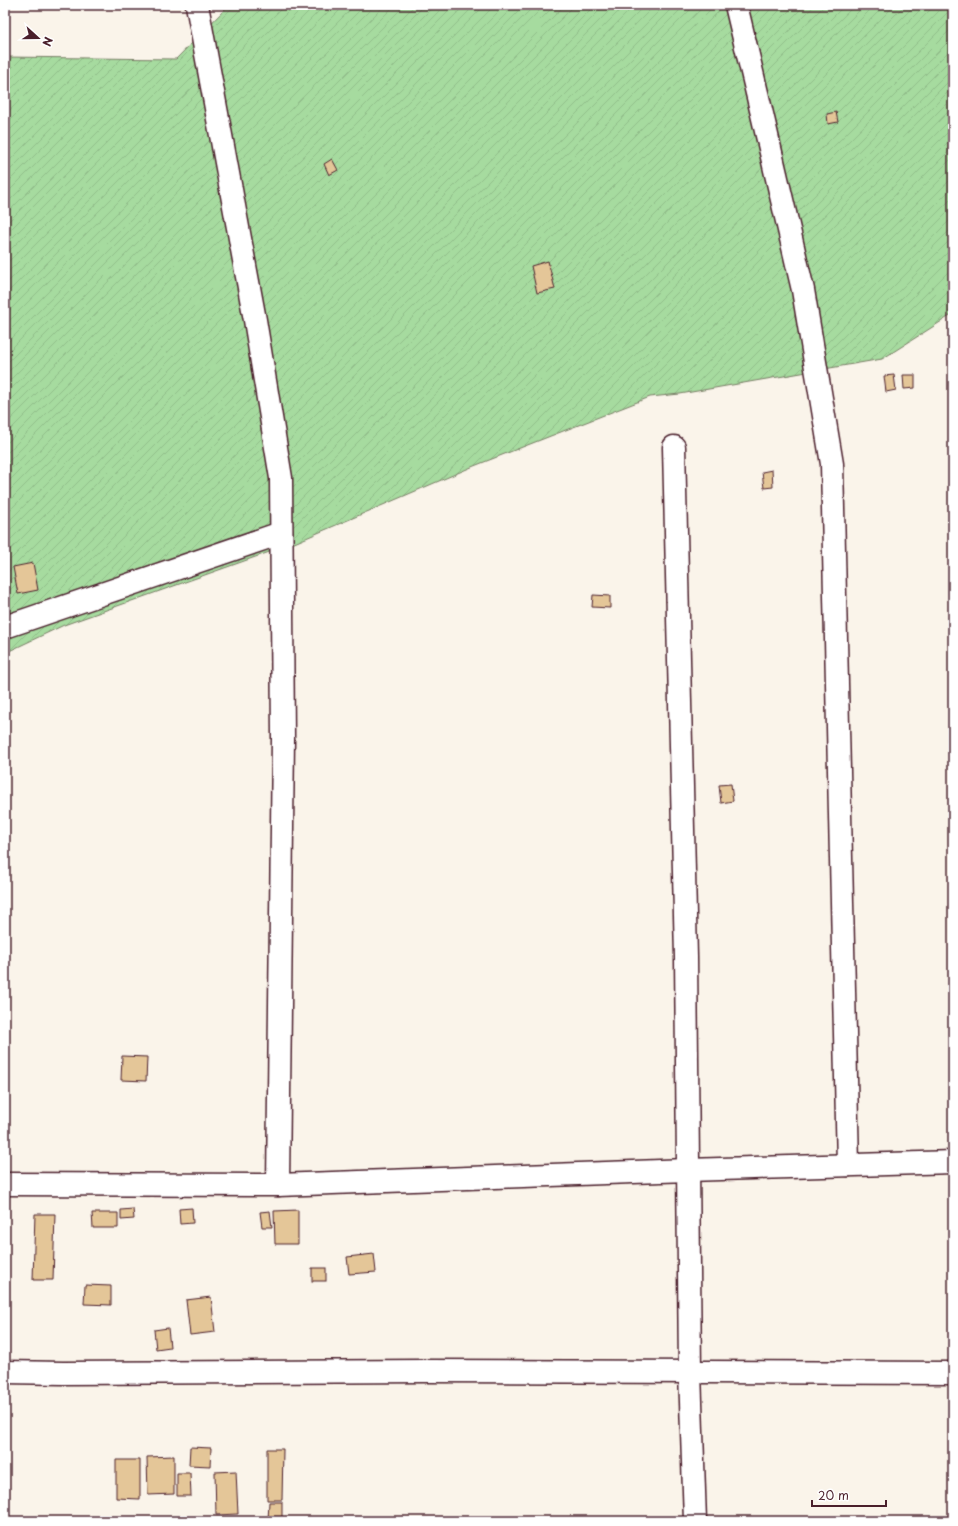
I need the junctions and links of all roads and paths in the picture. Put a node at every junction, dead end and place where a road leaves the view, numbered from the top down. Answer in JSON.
{"nodes":[{"id":1,"x":197,"y":5,"type":"edge"},
{"id":2,"x":736,"y":5,"type":"edge"},
{"id":3,"x":674,"y":447,"type":"dead end"},
{"id":4,"x":281,"y":533,"type":"junction"},
{"id":5,"x":5,"y":627,"type":"edge"},
{"id":6,"x":953,"y":1162,"type":"edge"},
{"id":7,"x":848,"y":1165,"type":"junction"},
{"id":8,"x":688,"y":1170,"type":"junction"},
{"id":9,"x":5,"y":1184,"type":"edge"},
{"id":10,"x":278,"y":1185,"type":"junction"},
{"id":11,"x":5,"y":1372,"type":"edge"},
{"id":12,"x":690,"y":1372,"type":"junction"},
{"id":13,"x":953,"y":1373,"type":"edge"},
{"id":14,"x":695,"y":1521,"type":"edge"}],
"edges":[{"from":1,"to":4,"type":"street"},
{"from":2,"to":7,"type":"street"},
{"from":3,"to":8,"type":"street"},
{"from":4,"to":5,"type":"street"},
{"from":4,"to":10,"type":"street"},
{"from":6,"to":7,"type":"street"},
{"from":7,"to":8,"type":"street"},
{"from":8,"to":10,"type":"street"},
{"from":8,"to":12,"type":"street"},
{"from":9,"to":10,"type":"street"},
{"from":11,"to":12,"type":"street"},
{"from":12,"to":13,"type":"street"},
{"from":12,"to":14,"type":"street"}]}
